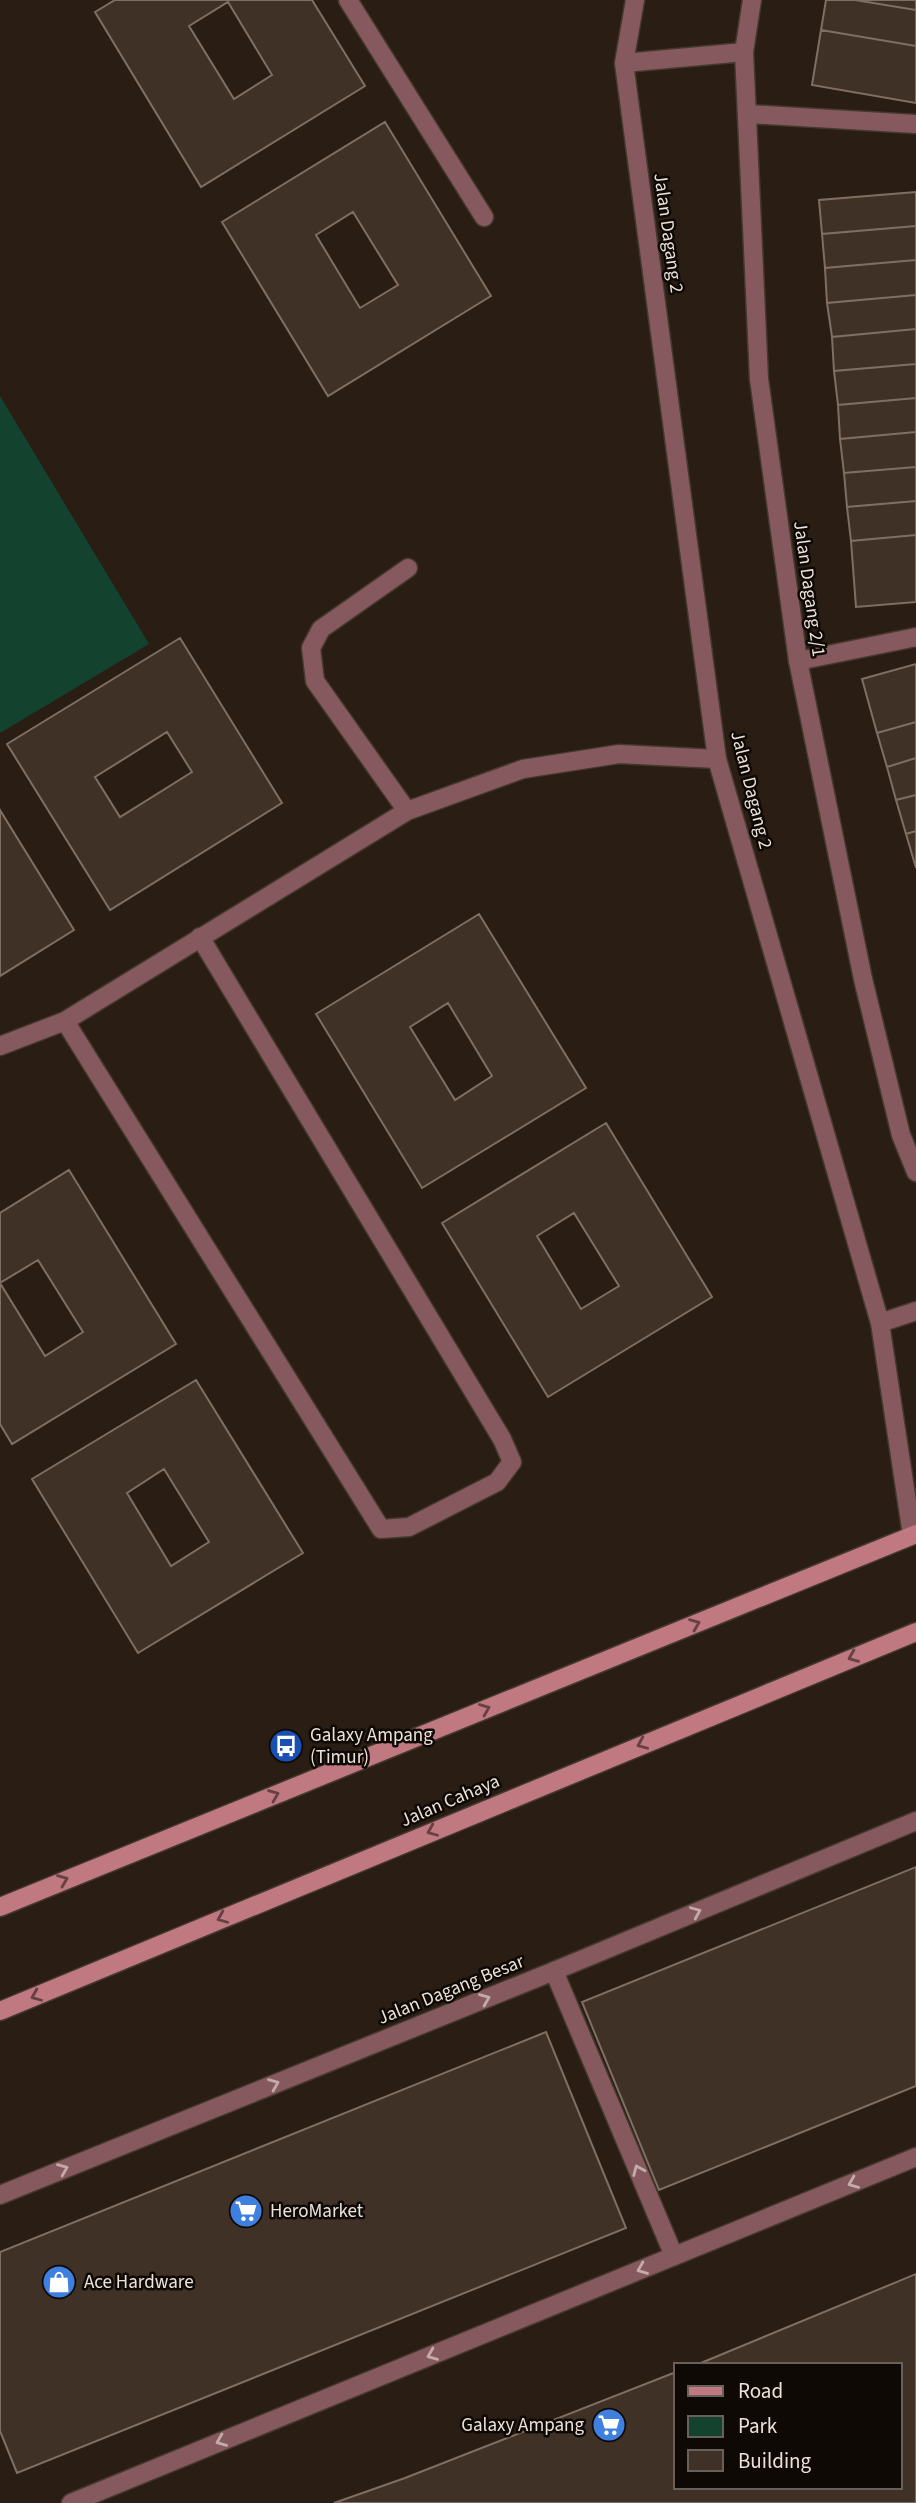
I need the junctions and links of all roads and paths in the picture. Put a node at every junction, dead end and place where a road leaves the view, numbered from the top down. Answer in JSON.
{"nodes":[{"id":1,"x":348,"y":0,"type":"edge"},
{"id":2,"x":635,"y":0,"type":"edge"},
{"id":3,"x":752,"y":0,"type":"edge"},
{"id":4,"x":744,"y":52,"type":"junction"},
{"id":5,"x":624,"y":63,"type":"junction"},
{"id":6,"x":748,"y":114,"type":"junction"},
{"id":7,"x":916,"y":124,"type":"edge"},
{"id":8,"x":484,"y":217,"type":"dead end"},
{"id":9,"x":408,"y":568,"type":"dead end"},
{"id":10,"x":916,"y":637,"type":"edge"},
{"id":11,"x":798,"y":662,"type":"junction"},
{"id":12,"x":718,"y":759,"type":"junction"},
{"id":13,"x":407,"y":811,"type":"junction"},
{"id":14,"x":200,"y":937,"type":"junction"},
{"id":15,"x":65,"y":1021,"type":"junction"},
{"id":16,"x":0,"y":1046,"type":"edge"},
{"id":17,"x":916,"y":1172,"type":"edge"},
{"id":18,"x":916,"y":1311,"type":"edge"},
{"id":19,"x":880,"y":1323,"type":"junction"},
{"id":20,"x":914,"y":1534,"type":"edge"},
{"id":21,"x":916,"y":1632,"type":"edge"},
{"id":22,"x":916,"y":1821,"type":"edge"},
{"id":23,"x":0,"y":1907,"type":"edge"},
{"id":24,"x":554,"y":1971,"type":"junction"},
{"id":25,"x":0,"y":2011,"type":"edge"},
{"id":26,"x":916,"y":2157,"type":"edge"},
{"id":27,"x":0,"y":2195,"type":"edge"},
{"id":28,"x":674,"y":2256,"type":"junction"},
{"id":29,"x":71,"y":2503,"type":"edge"}],
"edges":[{"from":1,"to":8,"type":"street"},
{"from":2,"to":5,"type":"street","name":"Jalan Dagang 2"},
{"from":3,"to":4,"type":"street","name":"Jalan Dagang 2/1"},
{"from":4,"to":5,"type":"street"},
{"from":4,"to":6,"type":"street","name":"Jalan Dagang 2/1"},
{"from":5,"to":12,"type":"street","name":"Jalan Dagang 2"},
{"from":6,"to":7,"type":"street"},
{"from":6,"to":11,"type":"street","name":"Jalan Dagang 2/1"},
{"from":9,"to":13,"type":"street"},
{"from":10,"to":11,"type":"street"},
{"from":11,"to":17,"type":"street","name":"Jalan Dagang 2/1"},
{"from":12,"to":13,"type":"street"},
{"from":12,"to":19,"type":"street","name":"Jalan Dagang 2"},
{"from":13,"to":14,"type":"street"},
{"from":14,"to":15,"type":"street"},
{"from":14,"to":15,"type":"street"},
{"from":15,"to":16,"type":"street"},
{"from":18,"to":19,"type":"street"},
{"from":19,"to":20,"type":"street","name":"Jalan Dagang 2"},
{"from":23,"to":20,"type":"main road","one_way":true},
{"from":21,"to":25,"type":"main road","name":"Jalan Cahaya","one_way":true},
{"from":24,"to":22,"type":"street","name":"Jalan Dagang Besar","one_way":true},
{"from":27,"to":24,"type":"street","name":"Jalan Dagang Besar","one_way":true},
{"from":28,"to":24,"type":"street","one_way":true},
{"from":26,"to":28,"type":"street","one_way":true},
{"from":28,"to":29,"type":"street","one_way":true}]}
